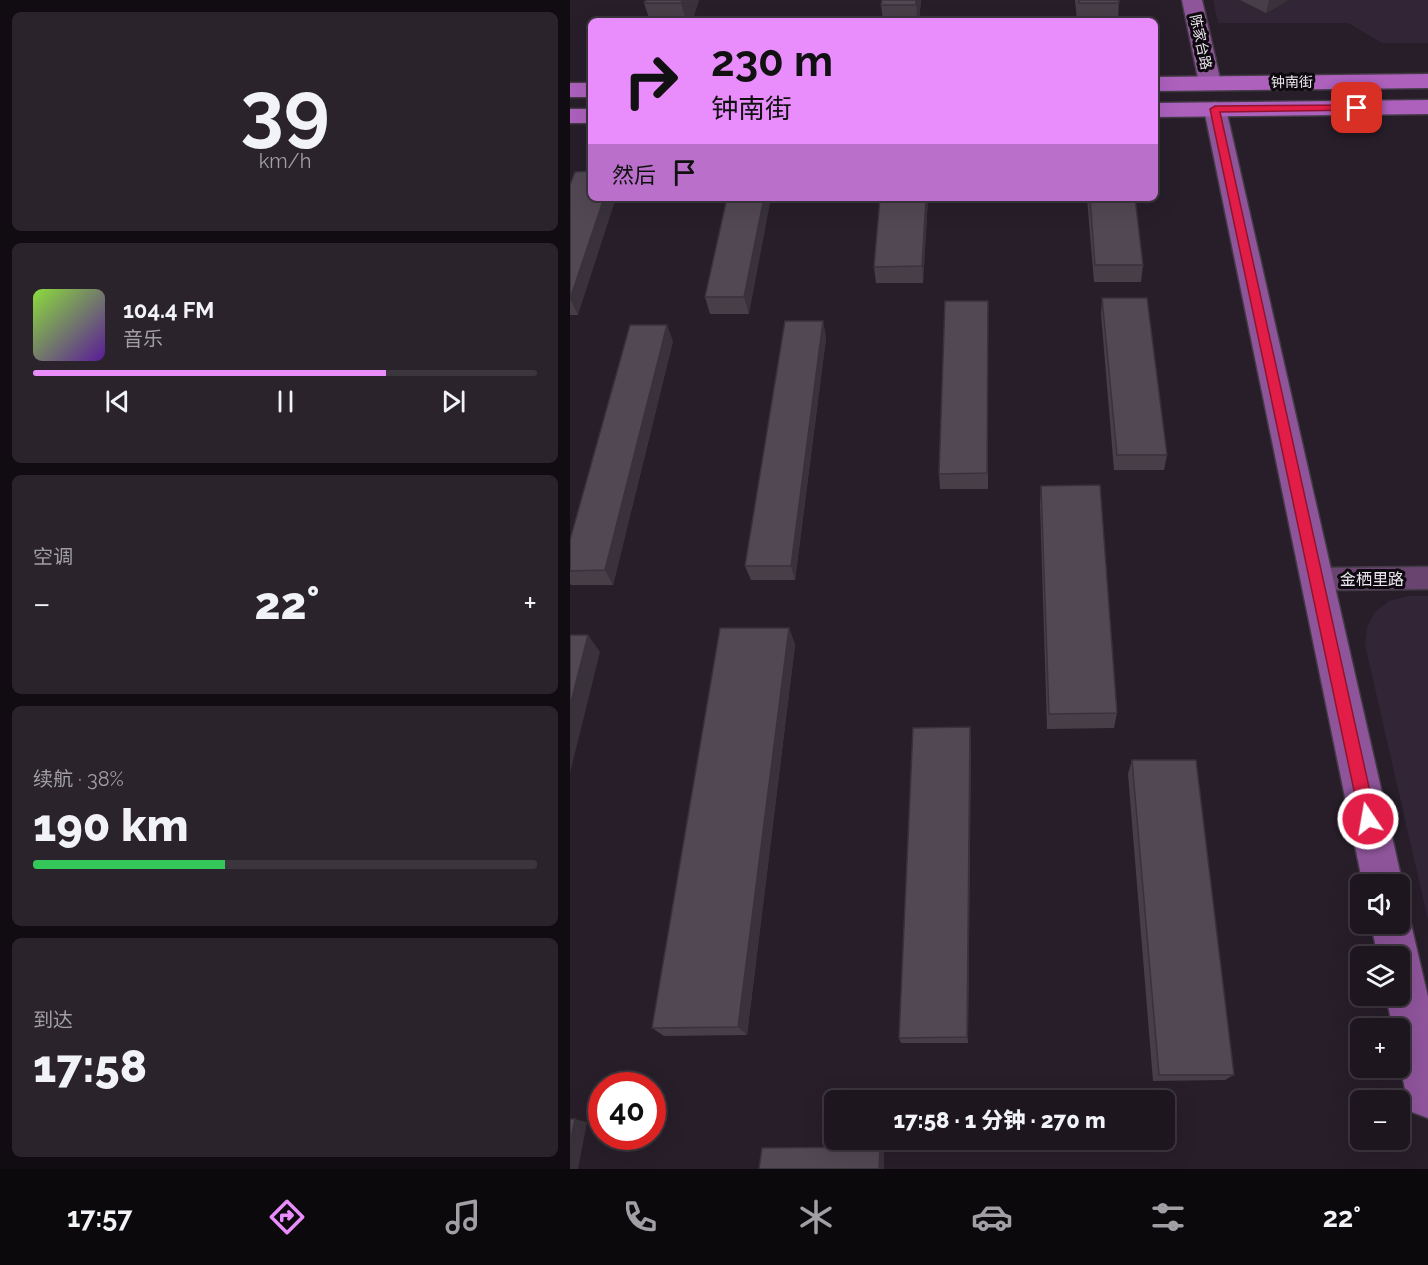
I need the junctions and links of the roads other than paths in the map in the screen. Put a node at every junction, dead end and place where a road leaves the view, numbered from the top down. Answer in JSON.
{"nodes":[{"id":1,"x":1192,"y":0,"type":"edge"},
{"id":2,"x":1428,"y":81,"type":"edge"},
{"id":3,"x":1158,"y":85,"type":"edge"},
{"id":4,"x":570,"y":90,"type":"edge"},
{"id":5,"x":588,"y":90,"type":"edge"},
{"id":6,"x":1212,"y":96,"type":"junction"},
{"id":7,"x":1428,"y":107,"type":"edge"},
{"id":8,"x":1158,"y":109,"type":"edge"},
{"id":9,"x":570,"y":116,"type":"edge"},
{"id":10,"x":588,"y":116,"type":"edge"},
{"id":11,"x":1428,"y":578,"type":"edge"},
{"id":12,"x":1316,"y":579,"type":"junction"},
{"id":13,"x":1381,"y":874,"type":"edge"},
{"id":14,"x":1409,"y":1006,"type":"edge"},
{"id":15,"x":1428,"y":1096,"type":"edge"}],
"edges":[{"from":1,"to":6,"type":"street","name":"陈家台路"},
{"from":2,"to":6,"type":"main road","name":"钟南街"},
{"from":3,"to":6,"type":"main road","name":"钟南街"},
{"from":4,"to":5,"type":"main road"},
{"from":6,"to":7,"type":"main road","name":"钟南街"},
{"from":6,"to":8,"type":"main road","name":"钟南街"},
{"from":6,"to":12,"type":"street","name":"陈家台路"},
{"from":9,"to":10,"type":"main road"},
{"from":11,"to":12,"type":"street","name":"金栖里路"},
{"from":12,"to":13,"type":"street","name":"陈家台路"},
{"from":14,"to":15,"type":"street"}]}
